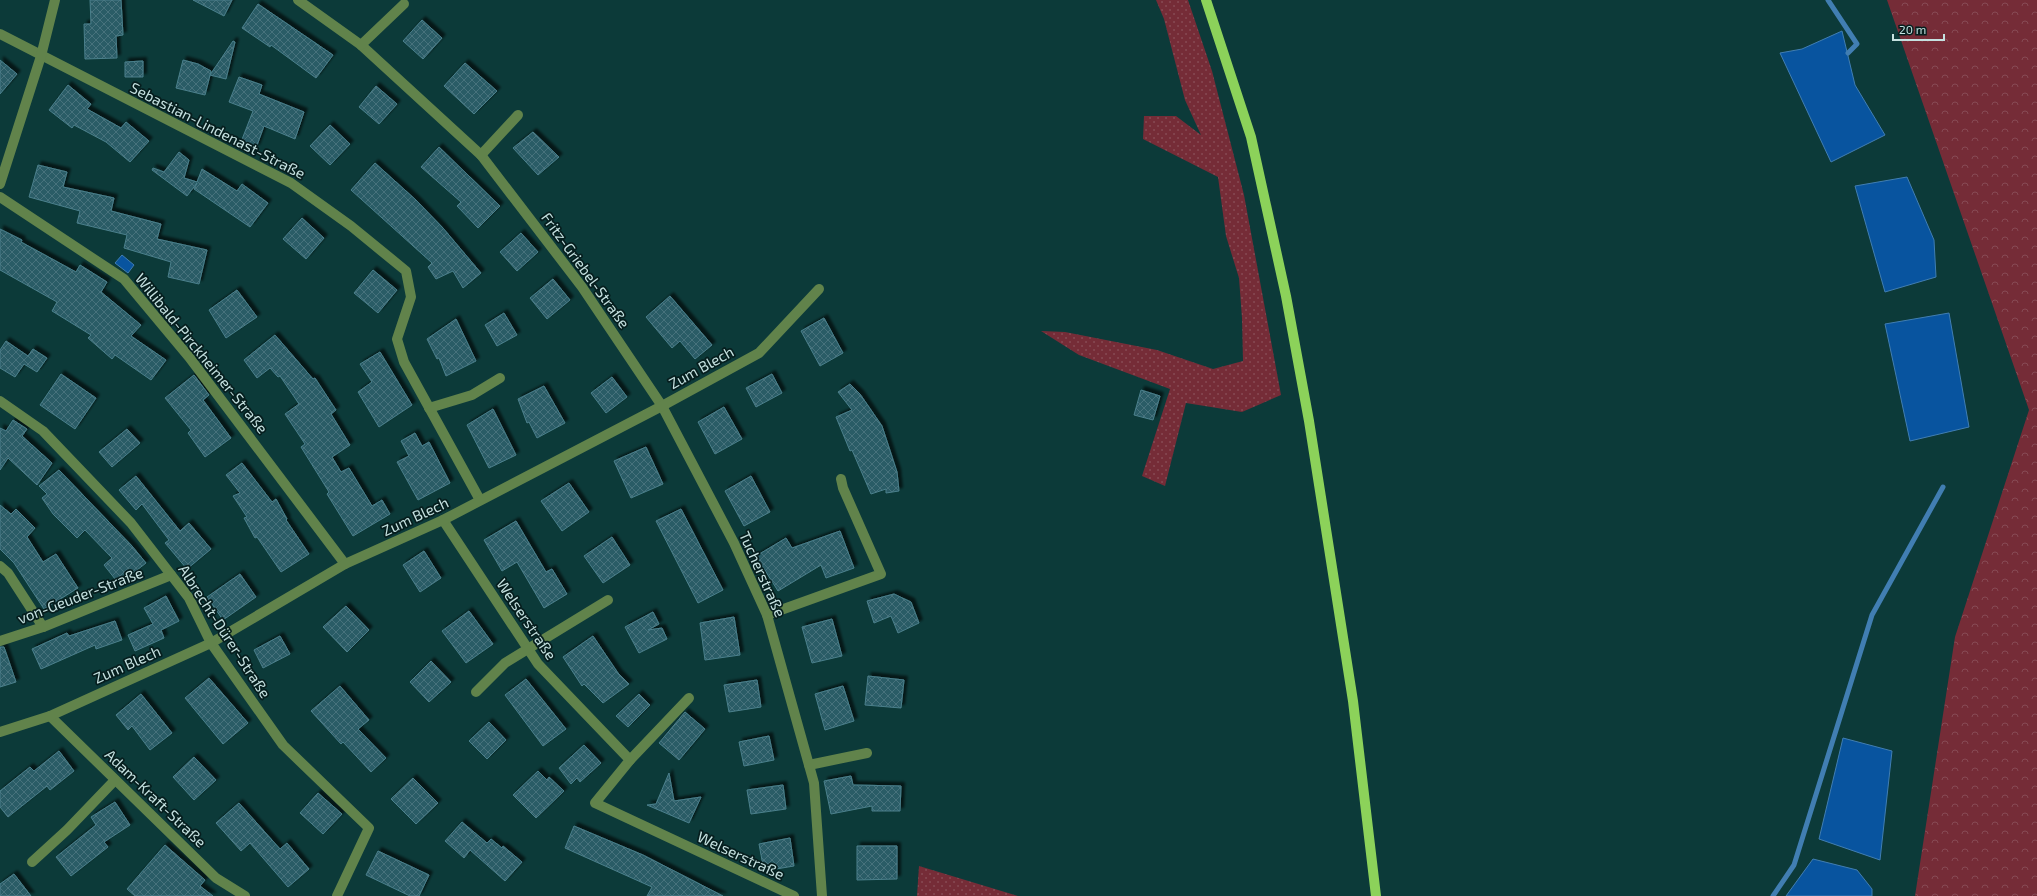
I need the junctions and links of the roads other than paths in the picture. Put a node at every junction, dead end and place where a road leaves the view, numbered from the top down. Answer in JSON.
{"nodes":[{"id":1,"x":55,"y":0,"type":"edge"},
{"id":2,"x":298,"y":0,"type":"edge"},
{"id":3,"x":1206,"y":0,"type":"edge"},
{"id":4,"x":404,"y":4,"type":"dead end"},
{"id":5,"x":0,"y":34,"type":"edge"},
{"id":6,"x":361,"y":45,"type":"junction"},
{"id":7,"x":41,"y":56,"type":"junction"},
{"id":8,"x":518,"y":115,"type":"dead end"},
{"id":9,"x":481,"y":155,"type":"junction"},
{"id":10,"x":0,"y":184,"type":"edge"},
{"id":11,"x":0,"y":197,"type":"edge"},
{"id":12,"x":819,"y":289,"type":"dead end"},
{"id":13,"x":500,"y":378,"type":"dead end"},
{"id":14,"x":0,"y":401,"type":"edge"},
{"id":15,"x":662,"y":406,"type":"junction"},
{"id":16,"x":429,"y":408,"type":"junction"},
{"id":17,"x":841,"y":479,"type":"dead end"},
{"id":18,"x":480,"y":500,"type":"junction"},
{"id":19,"x":443,"y":520,"type":"junction"},
{"id":20,"x":345,"y":564,"type":"junction"},
{"id":21,"x":0,"y":566,"type":"edge"},
{"id":22,"x":171,"y":575,"type":"junction"},
{"id":23,"x":608,"y":600,"type":"dead end"},
{"id":24,"x":767,"y":616,"type":"junction"},
{"id":25,"x":43,"y":627,"type":"junction"},
{"id":26,"x":0,"y":641,"type":"edge"},
{"id":27,"x":211,"y":643,"type":"junction"},
{"id":28,"x":529,"y":649,"type":"junction"},
{"id":29,"x":476,"y":692,"type":"dead end"},
{"id":30,"x":689,"y":698,"type":"dead end"},
{"id":31,"x":50,"y":716,"type":"junction"},
{"id":32,"x":0,"y":732,"type":"edge"},
{"id":33,"x":867,"y":753,"type":"dead end"},
{"id":34,"x":630,"y":760,"type":"junction"},
{"id":35,"x":809,"y":765,"type":"junction"},
{"id":36,"x":115,"y":780,"type":"junction"},
{"id":37,"x":32,"y":862,"type":"dead end"},
{"id":38,"x":245,"y":896,"type":"edge"},
{"id":39,"x":337,"y":896,"type":"edge"},
{"id":40,"x":794,"y":896,"type":"edge"},
{"id":41,"x":822,"y":896,"type":"edge"},
{"id":42,"x":1376,"y":896,"type":"edge"}],
"edges":[{"from":1,"to":7,"type":"street"},
{"from":2,"to":6,"type":"street","name":"Fritz-Griebel-Straße"},
{"from":3,"to":42,"type":"main road"},
{"from":4,"to":6,"type":"street"},
{"from":5,"to":7,"type":"street","name":"Sebastian-Lindenast-Straße"},
{"from":6,"to":9,"type":"street","name":"Fritz-Griebel-Straße"},
{"from":7,"to":10,"type":"street"},
{"from":7,"to":16,"type":"street","name":"Sebastian-Lindenast-Straße"},
{"from":8,"to":9,"type":"street"},
{"from":9,"to":15,"type":"street","name":"Fritz-Griebel-Straße"},
{"from":11,"to":20,"type":"street","name":"Willibald-Pirckheimer-Straße"},
{"from":12,"to":15,"type":"street","name":"Zum Blech"},
{"from":13,"to":16,"type":"street"},
{"from":14,"to":22,"type":"street","name":"Albrecht-Dürer-Straße"},
{"from":15,"to":18,"type":"street","name":"Zum Blech"},
{"from":15,"to":24,"type":"street","name":"Tucherstraße"},
{"from":16,"to":18,"type":"street","name":"Sebastian-Lindenast-Straße"},
{"from":17,"to":24,"type":"street"},
{"from":18,"to":19,"type":"street","name":"Zum Blech"},
{"from":19,"to":20,"type":"street","name":"Zum Blech"},
{"from":19,"to":28,"type":"street","name":"Welserstraße"},
{"from":20,"to":27,"type":"street","name":"Zum Blech"},
{"from":21,"to":25,"type":"street"},
{"from":22,"to":25,"type":"street","name":"von-Geuder-Straße"},
{"from":22,"to":27,"type":"street","name":"Albrecht-Dürer-Straße"},
{"from":23,"to":28,"type":"street"},
{"from":24,"to":35,"type":"street","name":"Tucherstraße"},
{"from":25,"to":26,"type":"street","name":"von-Geuder-Straße"},
{"from":27,"to":31,"type":"street","name":"Zum Blech"},
{"from":27,"to":39,"type":"street","name":"Albrecht-Dürer-Straße"},
{"from":28,"to":29,"type":"street"},
{"from":28,"to":34,"type":"street","name":"Welserstraße"},
{"from":30,"to":34,"type":"street","name":"Welserstraße"},
{"from":31,"to":32,"type":"street","name":"Zum Blech"},
{"from":31,"to":36,"type":"street","name":"Adam-Kraft-Straße"},
{"from":33,"to":35,"type":"street"},
{"from":34,"to":40,"type":"street","name":"Welserstraße"},
{"from":35,"to":41,"type":"street","name":"Tucherstraße"},
{"from":36,"to":37,"type":"street"},
{"from":36,"to":38,"type":"street","name":"Adam-Kraft-Straße"}]}
